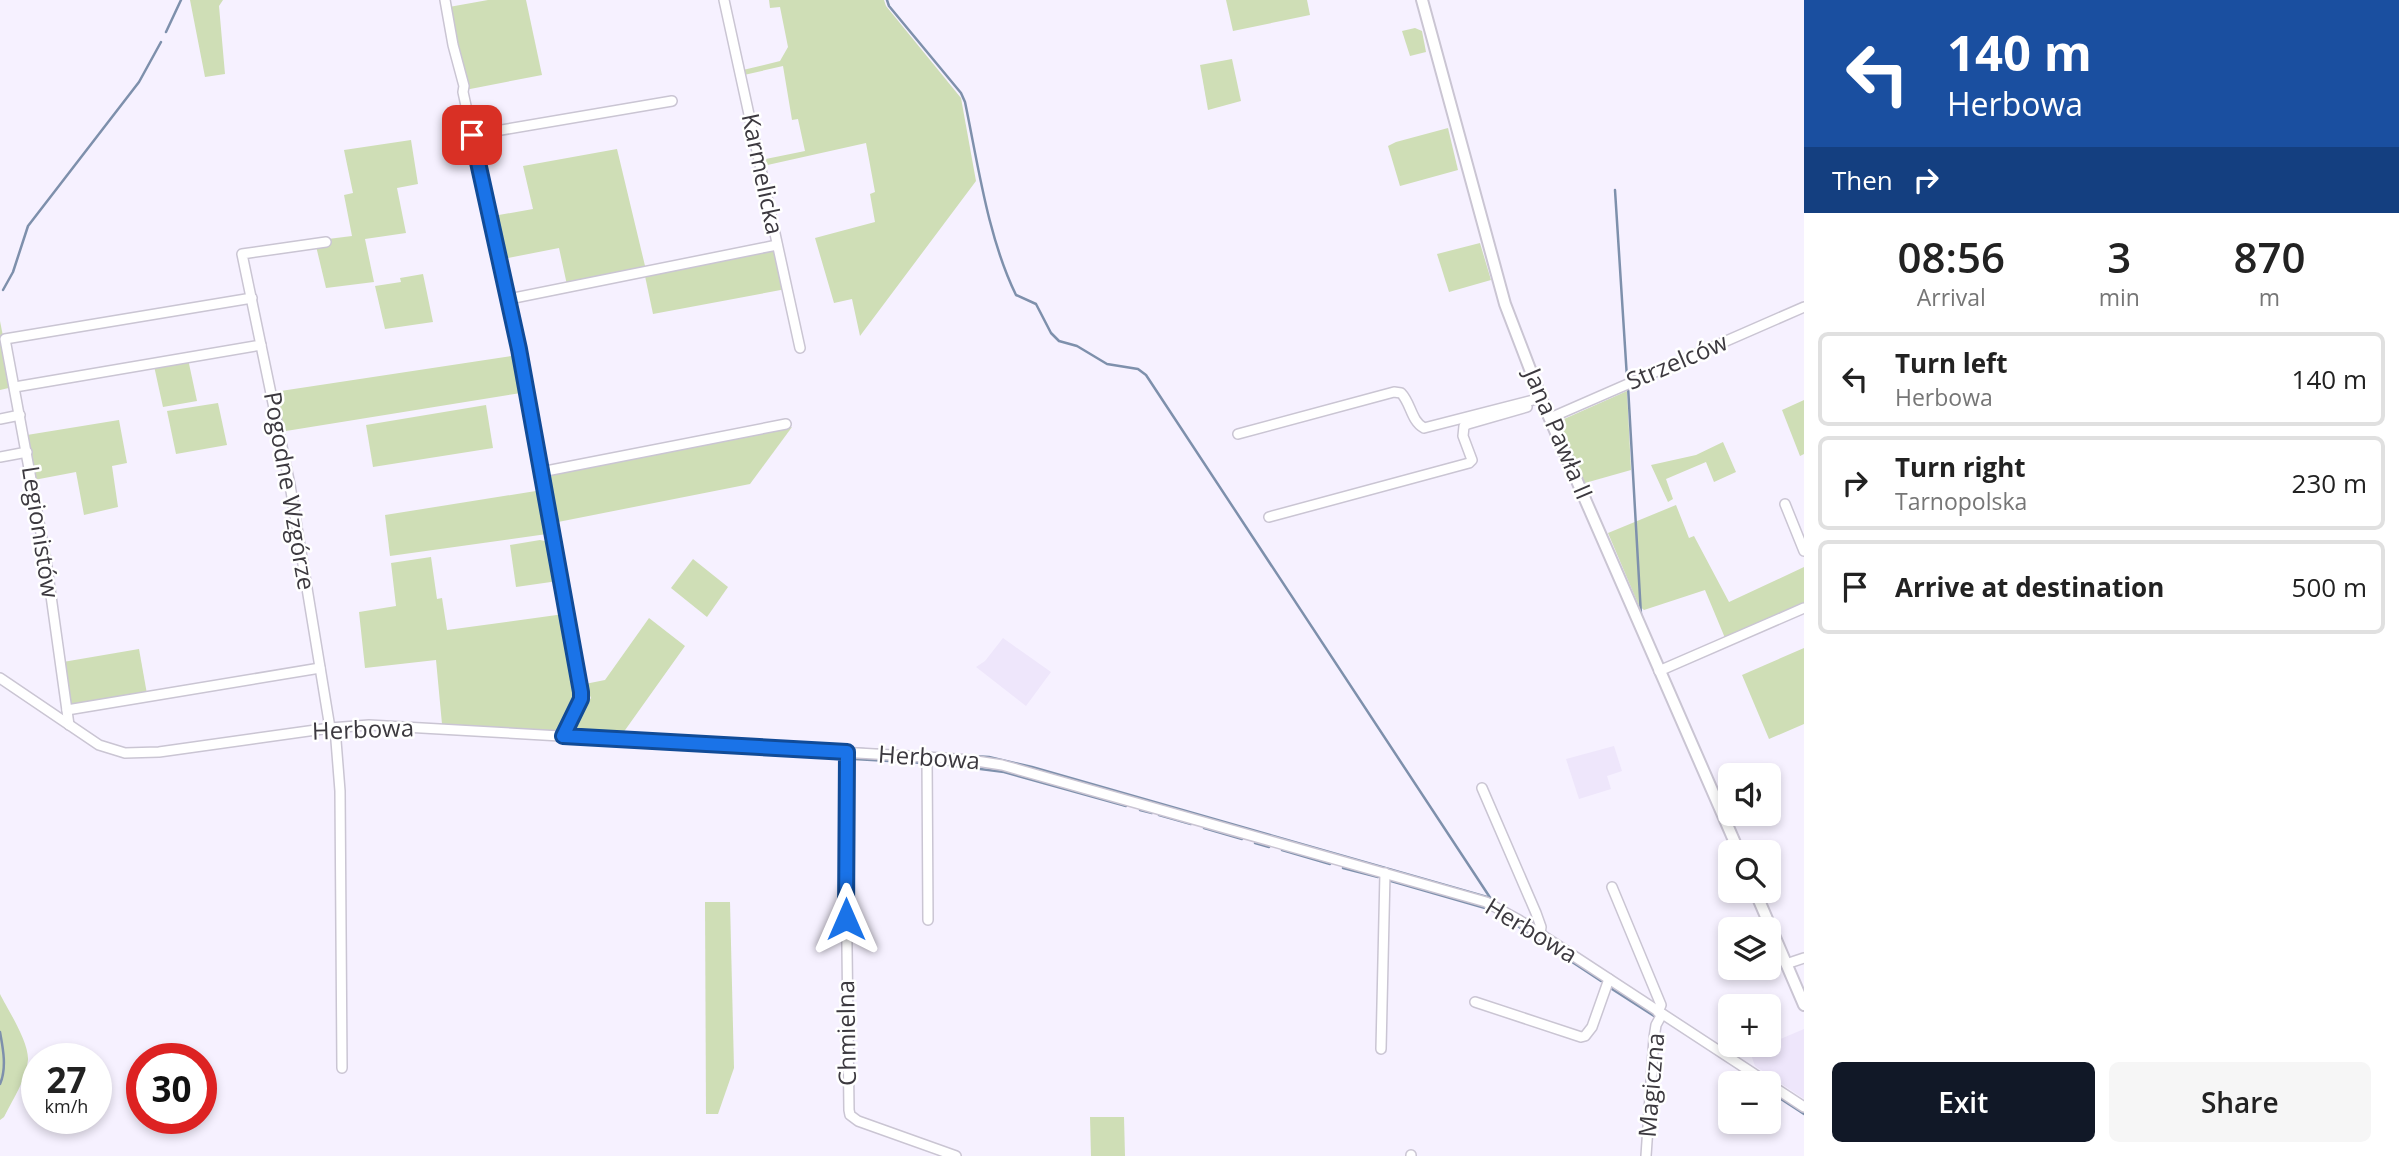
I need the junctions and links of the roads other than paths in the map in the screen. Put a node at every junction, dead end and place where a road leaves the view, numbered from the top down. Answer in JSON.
{"nodes":[{"id":1,"x":445,"y":0,"type":"edge"},
{"id":2,"x":724,"y":0,"type":"edge"},
{"id":3,"x":1422,"y":0,"type":"edge"},
{"id":4,"x":673,"y":101,"type":"dead end"},
{"id":5,"x":472,"y":135,"type":"junction"},
{"id":6,"x":326,"y":242,"type":"dead end"},
{"id":7,"x":777,"y":245,"type":"junction"},
{"id":8,"x":252,"y":298,"type":"junction"},
{"id":9,"x":509,"y":299,"type":"junction"},
{"id":10,"x":1804,"y":307,"type":"edge"},
{"id":11,"x":261,"y":345,"type":"junction"},
{"id":12,"x":800,"y":348,"type":"dead end"},
{"id":13,"x":15,"y":387,"type":"junction"},
{"id":14,"x":1542,"y":400,"type":"junction"},
{"id":15,"x":20,"y":415,"type":"junction"},
{"id":16,"x":1550,"y":418,"type":"junction"},
{"id":17,"x":0,"y":419,"type":"edge"},
{"id":18,"x":786,"y":424,"type":"dead end"},
{"id":19,"x":1238,"y":434,"type":"dead end"},
{"id":20,"x":27,"y":452,"type":"junction"},
{"id":21,"x":0,"y":457,"type":"edge"},
{"id":22,"x":541,"y":472,"type":"junction"},
{"id":23,"x":1785,"y":504,"type":"dead end"},
{"id":24,"x":1269,"y":517,"type":"dead end"},
{"id":25,"x":1804,"y":551,"type":"edge"},
{"id":26,"x":1804,"y":608,"type":"edge"},
{"id":27,"x":320,"y":668,"type":"junction"},
{"id":28,"x":1659,"y":671,"type":"junction"},
{"id":29,"x":0,"y":678,"type":"edge"},
{"id":30,"x":67,"y":710,"type":"junction"},
{"id":31,"x":69,"y":725,"type":"junction"},
{"id":32,"x":332,"y":728,"type":"junction"},
{"id":33,"x":563,"y":736,"type":"junction"},
{"id":34,"x":847,"y":752,"type":"junction"},
{"id":35,"x":928,"y":757,"type":"junction"},
{"id":36,"x":1482,"y":788,"type":"dead end"},
{"id":37,"x":1734,"y":840,"type":"edge"},
{"id":38,"x":1385,"y":873,"type":"junction"},
{"id":39,"x":1612,"y":887,"type":"dead end"},
{"id":40,"x":1760,"y":903,"type":"edge"},
{"id":41,"x":928,"y":920,"type":"dead end"},
{"id":42,"x":1540,"y":934,"type":"junction"},
{"id":43,"x":1804,"y":958,"type":"edge"},
{"id":44,"x":1786,"y":964,"type":"junction"},
{"id":45,"x":1609,"y":979,"type":"junction"},
{"id":46,"x":1475,"y":1002,"type":"dead end"},
{"id":47,"x":1804,"y":1004,"type":"edge"},
{"id":48,"x":1660,"y":1013,"type":"junction"},
{"id":49,"x":1381,"y":1049,"type":"dead end"},
{"id":50,"x":342,"y":1068,"type":"dead end"},
{"id":51,"x":1748,"y":1071,"type":"edge"},
{"id":52,"x":1781,"y":1092,"type":"edge"},
{"id":53,"x":1804,"y":1107,"type":"edge"},
{"id":54,"x":956,"y":1156,"type":"edge"},
{"id":55,"x":1646,"y":1156,"type":"edge"}],
"edges":[{"from":1,"to":5,"type":"street"},
{"from":2,"to":7,"type":"street","name":"Karmelicka"},
{"from":3,"to":14,"type":"street","name":"Jana Pawła II"},
{"from":4,"to":5,"type":"street"},
{"from":5,"to":9,"type":"street"},
{"from":6,"to":8,"type":"street","name":"Pogodne Wzgórze"},
{"from":7,"to":9,"type":"street"},
{"from":7,"to":12,"type":"street","name":"Karmelicka"},
{"from":8,"to":11,"type":"street","name":"Pogodne Wzgórze"},
{"from":8,"to":13,"type":"street","name":"Legionistów"},
{"from":9,"to":22,"type":"street"},
{"from":10,"to":16,"type":"street","name":"Strzelców"},
{"from":11,"to":13,"type":"street"},
{"from":11,"to":27,"type":"street","name":"Pogodne Wzgórze"},
{"from":13,"to":15,"type":"street","name":"Legionistów"},
{"from":14,"to":16,"type":"street","name":"Jana Pawła II"},
{"from":14,"to":19,"type":"street"},
{"from":14,"to":24,"type":"street"},
{"from":15,"to":17,"type":"street"},
{"from":15,"to":20,"type":"street","name":"Legionistów"},
{"from":16,"to":28,"type":"street","name":"Jana Pawła II"},
{"from":18,"to":22,"type":"street"},
{"from":20,"to":21,"type":"street"},
{"from":20,"to":30,"type":"street","name":"Legionistów"},
{"from":22,"to":33,"type":"street"},
{"from":23,"to":25,"type":"street"},
{"from":26,"to":28,"type":"street"},
{"from":27,"to":30,"type":"street"},
{"from":27,"to":32,"type":"street","name":"Pogodne Wzgórze"},
{"from":28,"to":37,"type":"street","name":"Jana Pawła II"},
{"from":29,"to":31,"type":"street","name":"Herbowa"},
{"from":30,"to":31,"type":"street","name":"Legionistów"},
{"from":31,"to":32,"type":"street","name":"Herbowa"},
{"from":32,"to":33,"type":"street","name":"Herbowa"},
{"from":32,"to":50,"type":"street","name":"Pogodne Wzgórze"},
{"from":33,"to":34,"type":"street","name":"Herbowa"},
{"from":34,"to":35,"type":"street","name":"Herbowa"},
{"from":34,"to":54,"type":"street","name":"Chmielna"},
{"from":35,"to":38,"type":"street","name":"Herbowa"},
{"from":35,"to":41,"type":"street"},
{"from":36,"to":42,"type":"street"},
{"from":38,"to":42,"type":"street","name":"Herbowa"},
{"from":38,"to":49,"type":"street"},
{"from":39,"to":48,"type":"street"},
{"from":40,"to":44,"type":"street"},
{"from":42,"to":45,"type":"street","name":"Herbowa"},
{"from":43,"to":44,"type":"street"},
{"from":44,"to":47,"type":"street"},
{"from":45,"to":46,"type":"street"},
{"from":45,"to":48,"type":"street","name":"Herbowa"},
{"from":48,"to":51,"type":"street","name":"Herbowa"},
{"from":48,"to":55,"type":"street","name":"Magiczna"},
{"from":52,"to":53,"type":"street","name":"Herbowa"}]}
